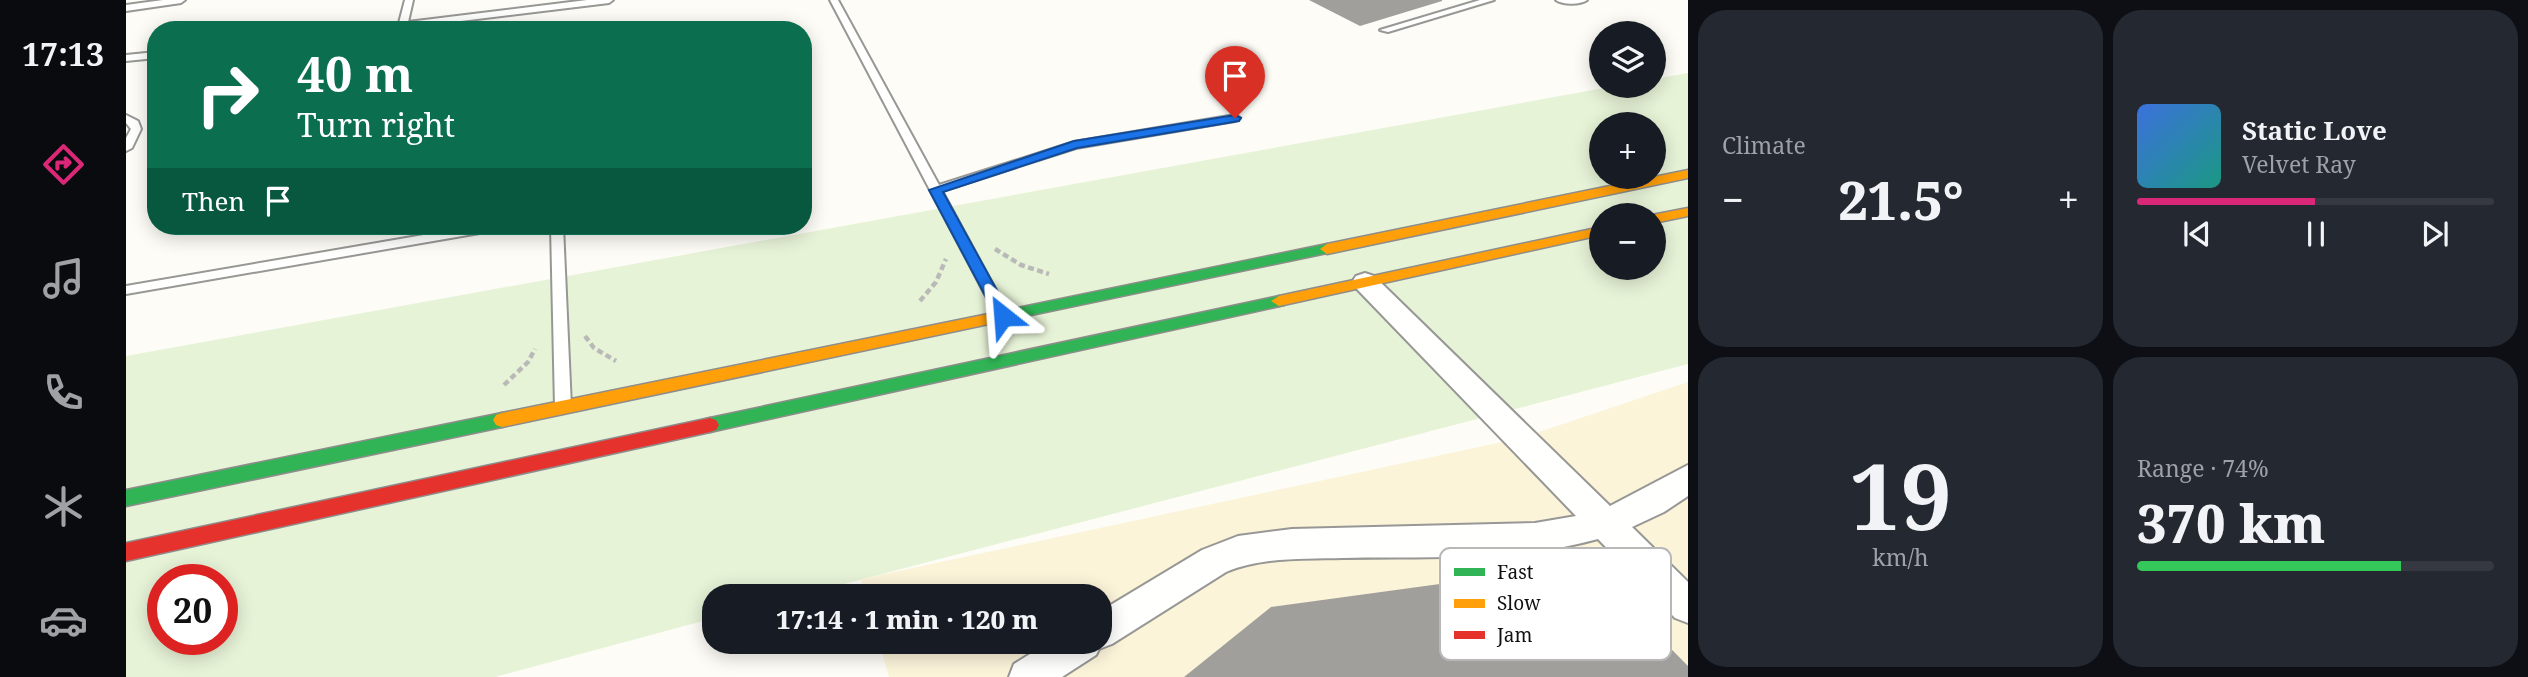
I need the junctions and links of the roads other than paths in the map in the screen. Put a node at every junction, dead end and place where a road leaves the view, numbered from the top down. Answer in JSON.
{"nodes":[{"id":1,"x":181,"y":0,"type":"edge"},
{"id":2,"x":409,"y":0,"type":"edge"},
{"id":3,"x":609,"y":0,"type":"edge"},
{"id":4,"x":834,"y":0,"type":"edge"},
{"id":5,"x":1490,"y":0,"type":"edge"},
{"id":6,"x":1560,"y":0,"type":"edge"},
{"id":7,"x":1583,"y":0,"type":"edge"},
{"id":8,"x":126,"y":8,"type":"edge"},
{"id":9,"x":404,"y":21,"type":"edge"},
{"id":10,"x":436,"y":21,"type":"edge"},
{"id":11,"x":1385,"y":30,"type":"dead end"},
{"id":12,"x":147,"y":56,"type":"edge"},
{"id":13,"x":126,"y":58,"type":"edge"},
{"id":14,"x":126,"y":118,"type":"edge"},
{"id":15,"x":1235,"y":118,"type":"dead end"},
{"id":16,"x":126,"y":148,"type":"edge"},
{"id":17,"x":1688,"y":174,"type":"edge"},
{"id":18,"x":935,"y":190,"type":"junction"},
{"id":19,"x":1688,"y":212,"type":"edge"},
{"id":20,"x":1666,"y":217,"type":"edge"},
{"id":21,"x":1589,"y":234,"type":"edge"},
{"id":22,"x":407,"y":235,"type":"edge"},
{"id":23,"x":557,"y":235,"type":"edge"},
{"id":24,"x":1365,"y":282,"type":"junction"},
{"id":25,"x":126,"y":290,"type":"edge"},
{"id":26,"x":1003,"y":316,"type":"junction"},
{"id":27,"x":563,"y":407,"type":"junction"},
{"id":28,"x":1688,"y":478,"type":"edge"},
{"id":29,"x":126,"y":498,"type":"edge"},
{"id":30,"x":1605,"y":524,"type":"junction"},
{"id":31,"x":1629,"y":548,"type":"edge"},
{"id":32,"x":126,"y":552,"type":"edge"},
{"id":33,"x":1671,"y":589,"type":"edge"},
{"id":34,"x":1688,"y":606,"type":"edge"},
{"id":35,"x":1112,"y":624,"type":"edge"},
{"id":36,"x":1064,"y":654,"type":"edge"},
{"id":37,"x":1028,"y":677,"type":"edge"}],
"edges":[{"from":1,"to":8,"type":"lane"},
{"from":2,"to":9,"type":"lane"},
{"from":3,"to":10,"type":"lane"},
{"from":4,"to":18,"type":"lane"},
{"from":5,"to":11,"type":"lane"},
{"from":6,"to":7,"type":"lane"},
{"from":12,"to":13,"type":"lane"},
{"from":14,"to":16,"type":"lane"},
{"from":15,"to":18,"type":"lane"},
{"from":17,"to":26,"type":"street"},
{"from":18,"to":26,"type":"lane"},
{"from":19,"to":20,"type":"street"},
{"from":21,"to":24,"type":"street"},
{"from":22,"to":25,"type":"lane"},
{"from":23,"to":27,"type":"lane"},
{"from":24,"to":30,"type":"street"},
{"from":24,"to":32,"type":"street"},
{"from":26,"to":27,"type":"street"},
{"from":27,"to":29,"type":"street"},
{"from":28,"to":30,"type":"street"},
{"from":30,"to":31,"type":"street"},
{"from":30,"to":35,"type":"street"},
{"from":33,"to":34,"type":"street"},
{"from":36,"to":37,"type":"street"}]}
